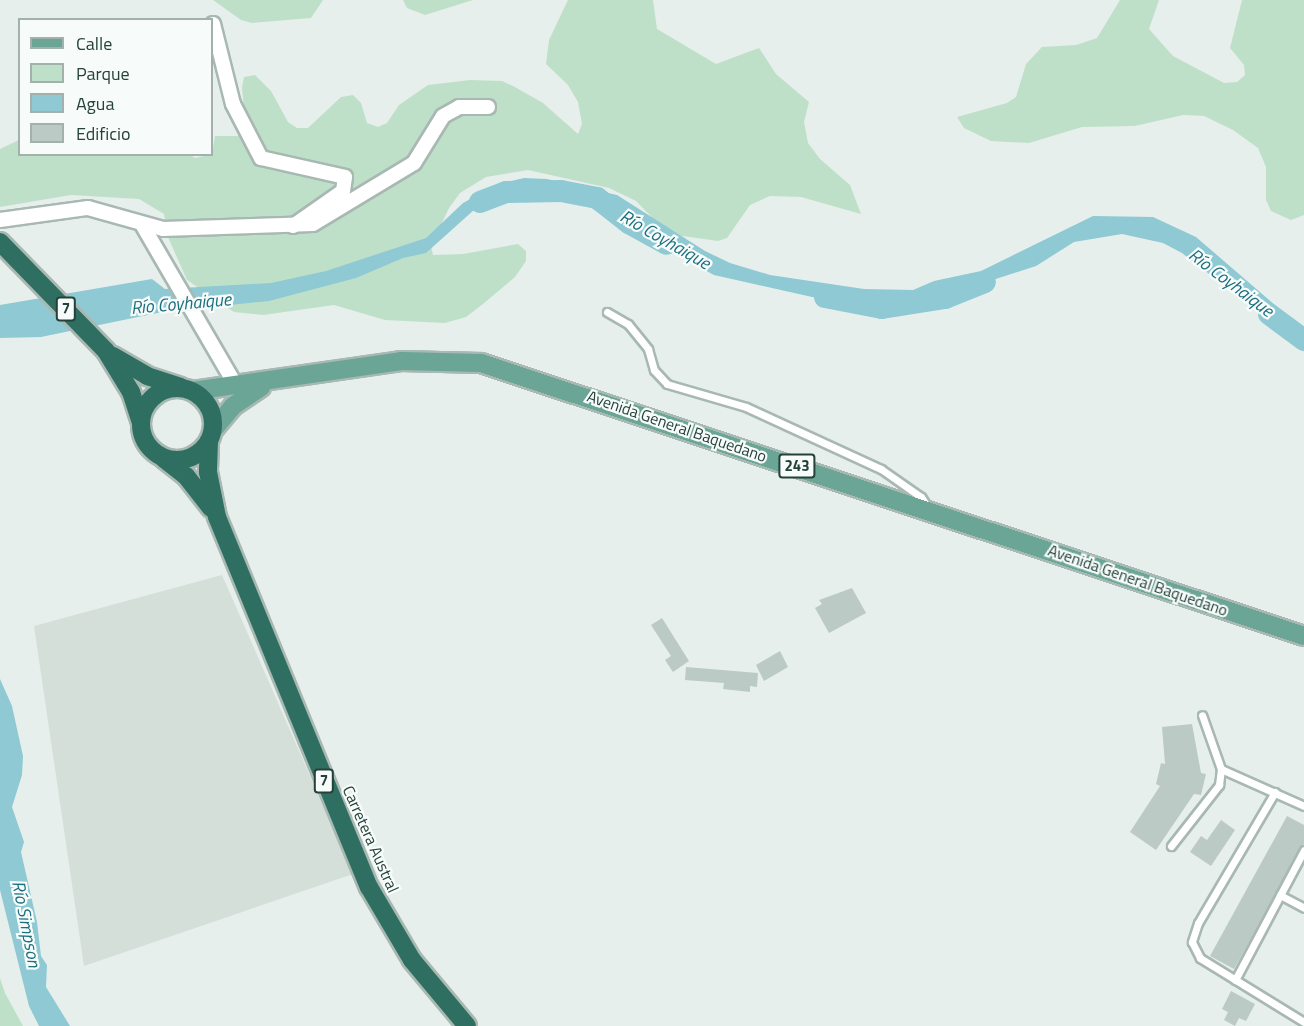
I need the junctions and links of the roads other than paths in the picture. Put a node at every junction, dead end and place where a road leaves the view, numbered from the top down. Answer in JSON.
{"nodes":[{"id":1,"x":213,"y":24,"type":"edge"},
{"id":2,"x":488,"y":107,"type":"dead end"},
{"id":3,"x":0,"y":220,"type":"edge"},
{"id":4,"x":143,"y":226,"type":"junction"},
{"id":5,"x":293,"y":226,"type":"junction"},
{"id":6,"x":0,"y":242,"type":"edge"},
{"id":7,"x":608,"y":312,"type":"dead end"},
{"id":8,"x":106,"y":351,"type":"junction"},
{"id":9,"x":279,"y":380,"type":"junction"},
{"id":10,"x":236,"y":386,"type":"junction"},
{"id":11,"x":187,"y":390,"type":"junction"},
{"id":12,"x":141,"y":422,"type":"junction"},
{"id":13,"x":211,"y":436,"type":"junction"},
{"id":14,"x":163,"y":457,"type":"junction"},
{"id":15,"x":930,"y":511,"type":"junction"},
{"id":16,"x":217,"y":517,"type":"junction"},
{"id":17,"x":1304,"y":636,"type":"edge"},
{"id":18,"x":1202,"y":715,"type":"dead end"},
{"id":19,"x":1221,"y":769,"type":"junction"},
{"id":20,"x":1275,"y":792,"type":"junction"},
{"id":21,"x":1304,"y":806,"type":"edge"},
{"id":22,"x":1171,"y":846,"type":"dead end"},
{"id":23,"x":1304,"y":850,"type":"edge"},
{"id":24,"x":1280,"y":895,"type":"junction"},
{"id":25,"x":1304,"y":908,"type":"edge"},
{"id":26,"x":1235,"y":980,"type":"junction"},
{"id":27,"x":1304,"y":1022,"type":"edge"},
{"id":28,"x":467,"y":1026,"type":"edge"}],
"edges":[{"from":1,"to":5,"type":"street"},
{"from":2,"to":5,"type":"street"},
{"from":3,"to":4,"type":"street"},
{"from":4,"to":5,"type":"street"},
{"from":4,"to":10,"type":"street"},
{"from":6,"to":8,"type":"highway","number":"7"},
{"from":7,"to":15,"type":"lane"},
{"from":8,"to":11,"type":"highway","number":"7"},
{"from":8,"to":12,"type":"highway","number":"7"},
{"from":9,"to":10,"type":"main road","name":"Avenida General Baquedano","number":"243"},
{"from":9,"to":13,"type":"main road","name":"Avenida General Baquedano","number":"243"},
{"from":9,"to":15,"type":"main road","name":"Avenida General Baquedano","number":"243"},
{"from":10,"to":11,"type":"main road","name":"Avenida General Baquedano","number":"243"},
{"from":11,"to":12,"type":"highway"},
{"from":11,"to":13,"type":"highway","number":"7"},
{"from":12,"to":14,"type":"highway","number":"7"},
{"from":13,"to":14,"type":"highway"},
{"from":13,"to":16,"type":"highway","name":"Carretera Austral","number":"7"},
{"from":14,"to":16,"type":"highway","name":"Carretera Austral","number":"7"},
{"from":15,"to":17,"type":"main road","name":"Avenida General Baquedano","number":"243"},
{"from":16,"to":28,"type":"highway","name":"Carretera Austral","number":"7"},
{"from":18,"to":19,"type":"lane"},
{"from":19,"to":20,"type":"lane"},
{"from":19,"to":22,"type":"lane"},
{"from":20,"to":21,"type":"lane"},
{"from":20,"to":26,"type":"lane"},
{"from":23,"to":24,"type":"lane"},
{"from":24,"to":25,"type":"lane"},
{"from":24,"to":26,"type":"lane"},
{"from":26,"to":27,"type":"lane"}]}
